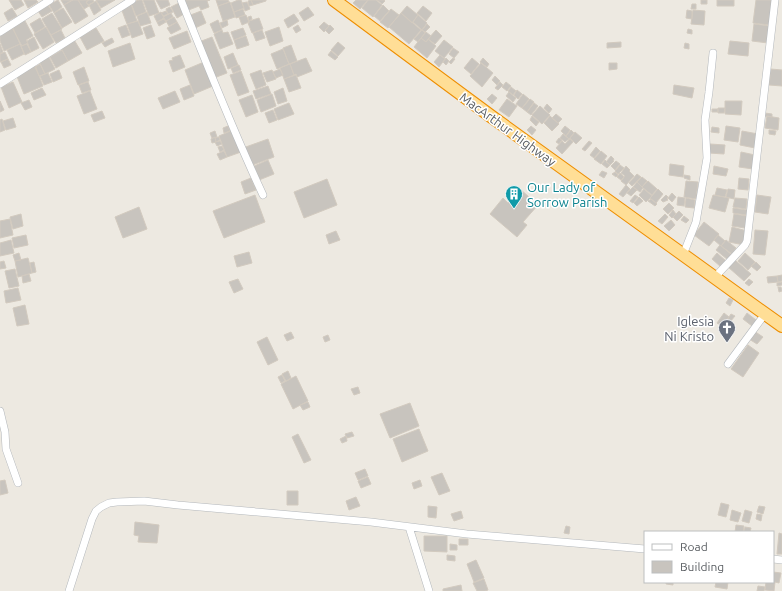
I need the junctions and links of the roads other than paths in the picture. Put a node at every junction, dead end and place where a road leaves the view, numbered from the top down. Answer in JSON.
{"nodes":[{"id":1,"x":50,"y":0,"type":"edge"},
{"id":2,"x":132,"y":0,"type":"edge"},
{"id":3,"x":181,"y":0,"type":"edge"},
{"id":4,"x":334,"y":0,"type":"edge"},
{"id":5,"x":775,"y":0,"type":"edge"},
{"id":6,"x":0,"y":32,"type":"edge"},
{"id":7,"x":713,"y":53,"type":"dead end"},
{"id":8,"x":0,"y":84,"type":"edge"},
{"id":9,"x":263,"y":195,"type":"dead end"},
{"id":10,"x":683,"y":255,"type":"junction"},
{"id":11,"x":715,"y":277,"type":"junction"},
{"id":12,"x":765,"y":314,"type":"junction"},
{"id":13,"x":782,"y":326,"type":"edge"},
{"id":14,"x":728,"y":364,"type":"dead end"},
{"id":15,"x":0,"y":411,"type":"edge"},
{"id":16,"x":18,"y":482,"type":"dead end"},
{"id":17,"x":409,"y":527,"type":"junction"},
{"id":18,"x":644,"y":548,"type":"edge"},
{"id":19,"x":69,"y":591,"type":"edge"},
{"id":20,"x":429,"y":591,"type":"edge"}],
"edges":[{"from":1,"to":6,"type":"street"},
{"from":2,"to":8,"type":"street"},
{"from":3,"to":9,"type":"street"},
{"from":4,"to":10,"type":"highway","name":"MacArthur Highway"},
{"from":5,"to":11,"type":"street"},
{"from":7,"to":10,"type":"street"},
{"from":10,"to":11,"type":"highway","name":"MacArthur Highway"},
{"from":11,"to":12,"type":"highway","name":"MacArthur Highway"},
{"from":12,"to":13,"type":"highway","name":"MacArthur Highway"},
{"from":12,"to":14,"type":"street"},
{"from":15,"to":16,"type":"street"},
{"from":17,"to":18,"type":"street"},
{"from":17,"to":19,"type":"street"},
{"from":17,"to":20,"type":"street"}]}
